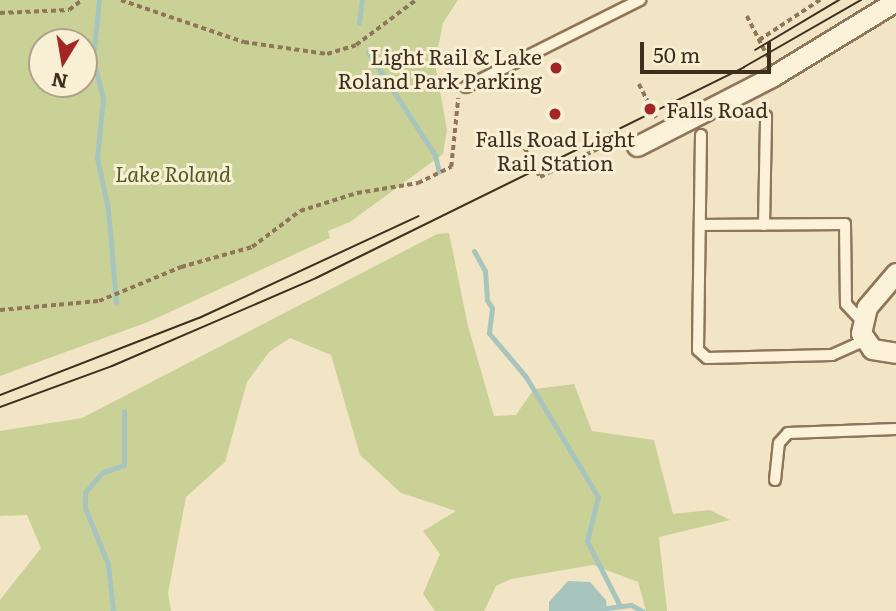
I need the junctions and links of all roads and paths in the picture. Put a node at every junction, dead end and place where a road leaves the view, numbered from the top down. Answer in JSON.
{"nodes":[{"id":1,"x":82,"y":0,"type":"edge"},
{"id":2,"x":121,"y":0,"type":"edge"},
{"id":3,"x":416,"y":0,"type":"edge"},
{"id":4,"x":640,"y":0,"type":"edge"},
{"id":5,"x":820,"y":0,"type":"edge"},
{"id":6,"x":896,"y":1,"type":"edge"},
{"id":7,"x":0,"y":13,"type":"edge"},
{"id":8,"x":747,"y":16,"type":"dead end"},
{"id":9,"x":639,"y":84,"type":"dead end"},
{"id":10,"x":467,"y":87,"type":"dead end"},
{"id":11,"x":459,"y":110,"type":"dead end"},
{"id":12,"x":766,"y":116,"type":"dead end"},
{"id":13,"x":657,"y":120,"type":"dead end"},
{"id":14,"x":701,"y":135,"type":"dead end"},
{"id":15,"x":637,"y":146,"type":"dead end"},
{"id":16,"x":700,"y":225,"type":"junction"},
{"id":17,"x":764,"y":225,"type":"junction"},
{"id":18,"x":896,"y":273,"type":"edge"},
{"id":19,"x":0,"y":310,"type":"edge"},
{"id":20,"x":862,"y":321,"type":"junction"},
{"id":21,"x":864,"y":341,"type":"junction"},
{"id":22,"x":896,"y":353,"type":"edge"},
{"id":23,"x":896,"y":429,"type":"edge"},
{"id":24,"x":775,"y":480,"type":"dead end"}],
"edges":[{"from":1,"to":7,"type":"path"},
{"from":2,"to":3,"type":"path"},
{"from":4,"to":10,"type":"lane"},
{"from":5,"to":8,"type":"path"},
{"from":6,"to":15,"type":"street"},
{"from":9,"to":13,"type":"path"},
{"from":11,"to":19,"type":"path"},
{"from":12,"to":17,"type":"lane"},
{"from":14,"to":16,"type":"lane"},
{"from":16,"to":17,"type":"lane"},
{"from":16,"to":21,"type":"lane"},
{"from":17,"to":20,"type":"lane"},
{"from":18,"to":20,"type":"street"},
{"from":20,"to":21,"type":"street"},
{"from":21,"to":22,"type":"street"},
{"from":23,"to":24,"type":"lane"}]}
